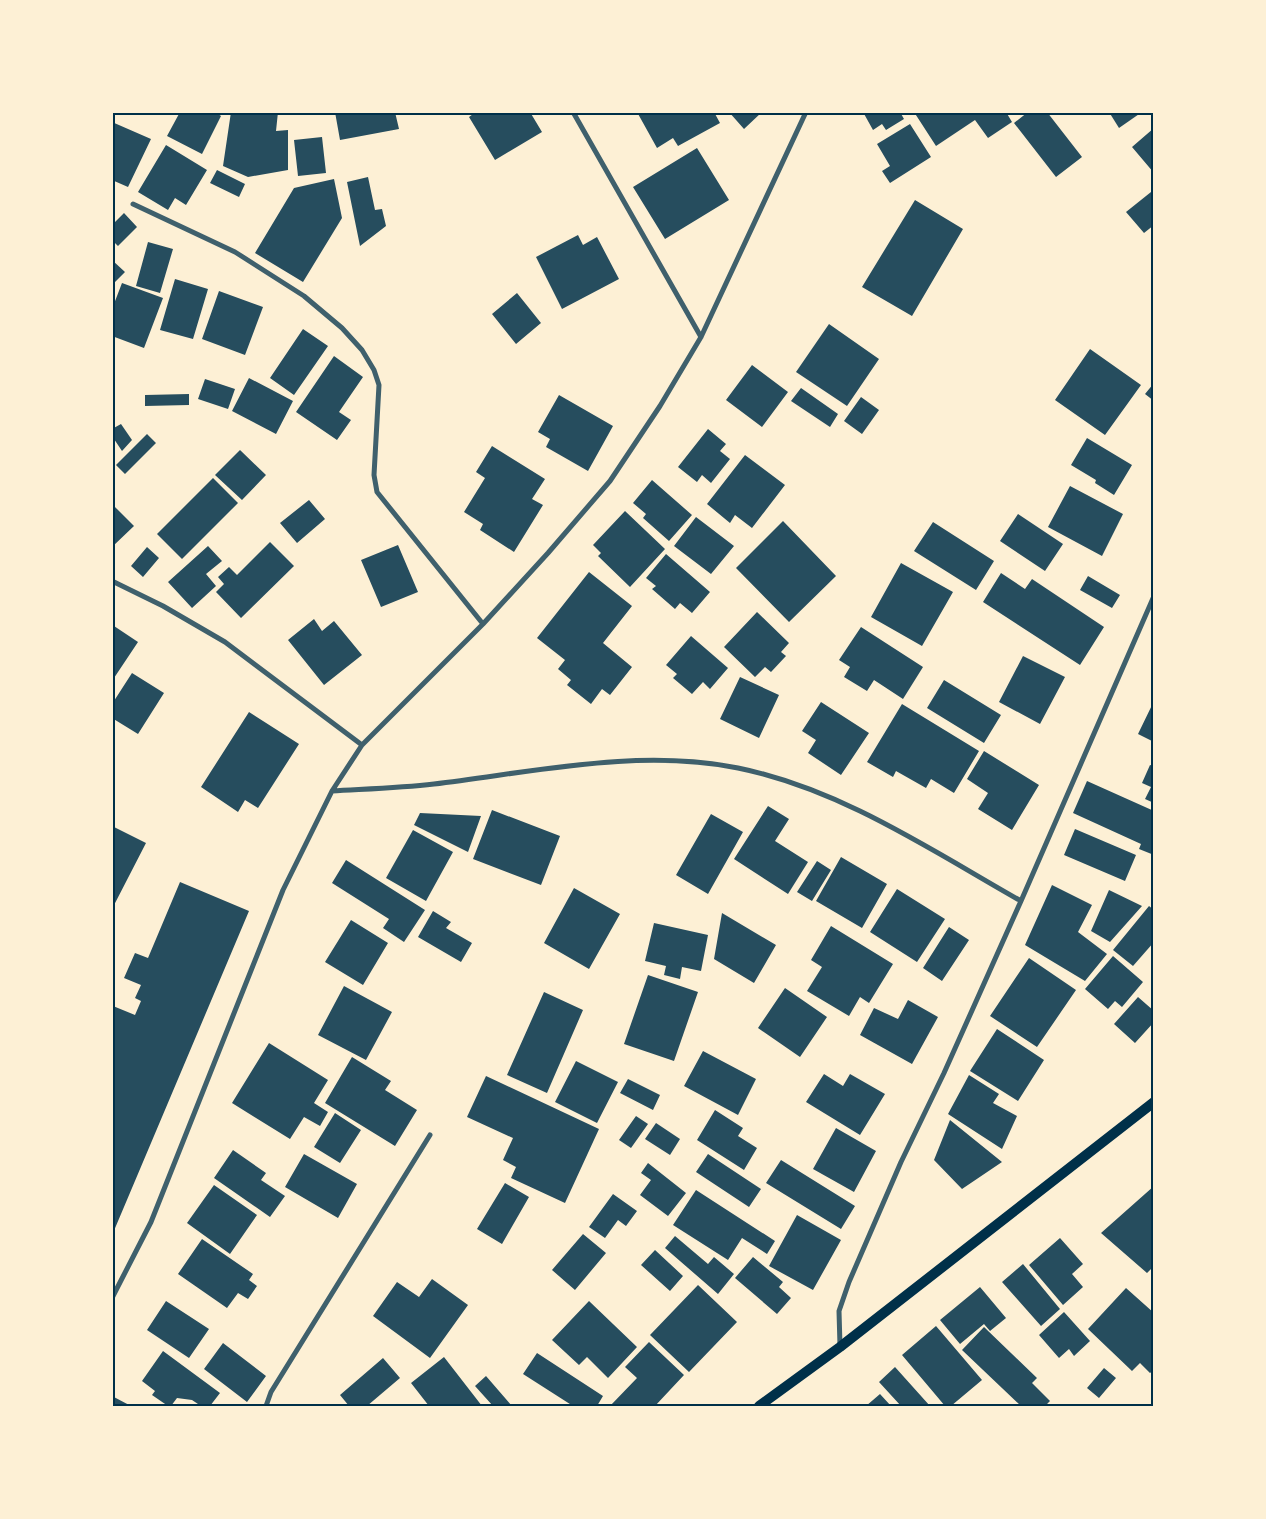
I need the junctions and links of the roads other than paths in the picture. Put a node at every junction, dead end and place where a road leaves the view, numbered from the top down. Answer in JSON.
{"nodes":[{"id":1,"x":573,"y":112,"type":"edge"},
{"id":2,"x":806,"y":112,"type":"edge"},
{"id":3,"x":134,"y":204,"type":"dead end"},
{"id":4,"x":701,"y":336,"type":"junction"},
{"id":5,"x":112,"y":581,"type":"edge"},
{"id":6,"x":1154,"y":596,"type":"edge"},
{"id":7,"x":483,"y":624,"type":"junction"},
{"id":8,"x":362,"y":745,"type":"junction"},
{"id":9,"x":332,"y":791,"type":"junction"},
{"id":10,"x":1021,"y":900,"type":"junction"},
{"id":11,"x":1154,"y":1102,"type":"edge"},
{"id":12,"x":430,"y":1135,"type":"dead end"},
{"id":13,"x":112,"y":1298,"type":"edge"},
{"id":14,"x":840,"y":1347,"type":"junction"},
{"id":15,"x":266,"y":1406,"type":"edge"},
{"id":16,"x":759,"y":1406,"type":"edge"}],
"edges":[{"from":1,"to":4,"type":"street"},
{"from":2,"to":4,"type":"street"},
{"from":3,"to":7,"type":"street"},
{"from":4,"to":7,"type":"street"},
{"from":5,"to":8,"type":"street"},
{"from":6,"to":10,"type":"street"},
{"from":7,"to":8,"type":"street"},
{"from":8,"to":9,"type":"street"},
{"from":9,"to":10,"type":"street"},
{"from":9,"to":13,"type":"street"},
{"from":10,"to":14,"type":"street"},
{"from":11,"to":14,"type":"main road"},
{"from":12,"to":15,"type":"street"},
{"from":14,"to":16,"type":"main road"}]}
